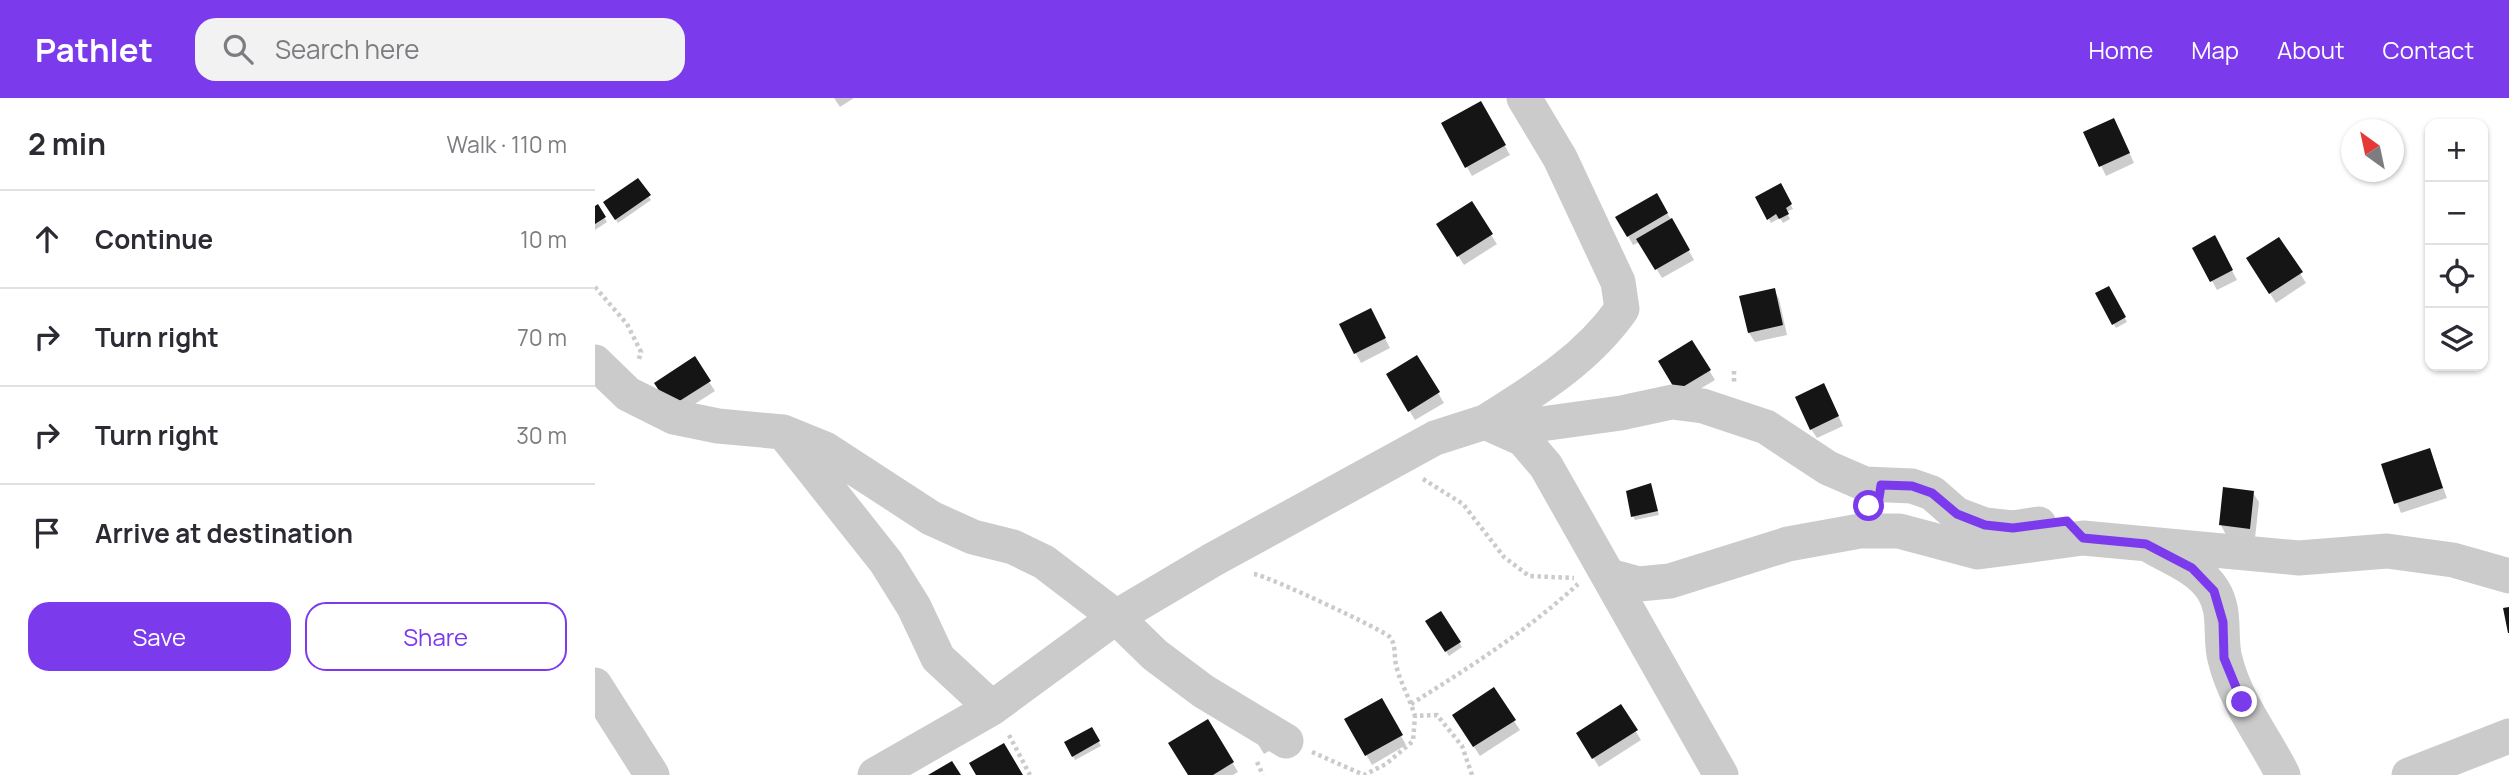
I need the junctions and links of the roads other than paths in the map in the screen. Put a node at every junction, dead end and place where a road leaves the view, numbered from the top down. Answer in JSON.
{"nodes":[{"id":1,"x":1524,"y":98,"type":"edge"},
{"id":2,"x":595,"y":362,"type":"edge"},
{"id":3,"x":1485,"y":422,"type":"junction"},
{"id":4,"x":783,"y":432,"type":"junction"},
{"id":5,"x":2083,"y":538,"type":"junction"},
{"id":6,"x":2146,"y":544,"type":"junction"},
{"id":7,"x":1610,"y":576,"type":"junction"},
{"id":8,"x":2509,"y":576,"type":"edge"},
{"id":9,"x":1117,"y":617,"type":"junction"},
{"id":10,"x":595,"y":685,"type":"edge"},
{"id":11,"x":992,"y":708,"type":"junction"},
{"id":12,"x":2509,"y":736,"type":"edge"},
{"id":13,"x":1286,"y":741,"type":"road end"},
{"id":14,"x":652,"y":775,"type":"edge"},
{"id":15,"x":875,"y":775,"type":"edge"},
{"id":16,"x":1721,"y":775,"type":"edge"},
{"id":17,"x":2283,"y":775,"type":"edge"},
{"id":18,"x":2409,"y":775,"type":"edge"}],
"edges":[{"from":1,"to":3,"type":"street"},
{"from":2,"to":4,"type":"street"},
{"from":3,"to":5,"type":"street"},
{"from":3,"to":7,"type":"street"},
{"from":3,"to":9,"type":"street"},
{"from":4,"to":9,"type":"street"},
{"from":4,"to":11,"type":"street"},
{"from":5,"to":6,"type":"street"},
{"from":5,"to":7,"type":"street"},
{"from":6,"to":8,"type":"street"},
{"from":6,"to":17,"type":"street"},
{"from":7,"to":16,"type":"street"},
{"from":9,"to":11,"type":"street"},
{"from":9,"to":13,"type":"street"},
{"from":10,"to":14,"type":"street"},
{"from":11,"to":15,"type":"street"},
{"from":12,"to":18,"type":"street"}]}
